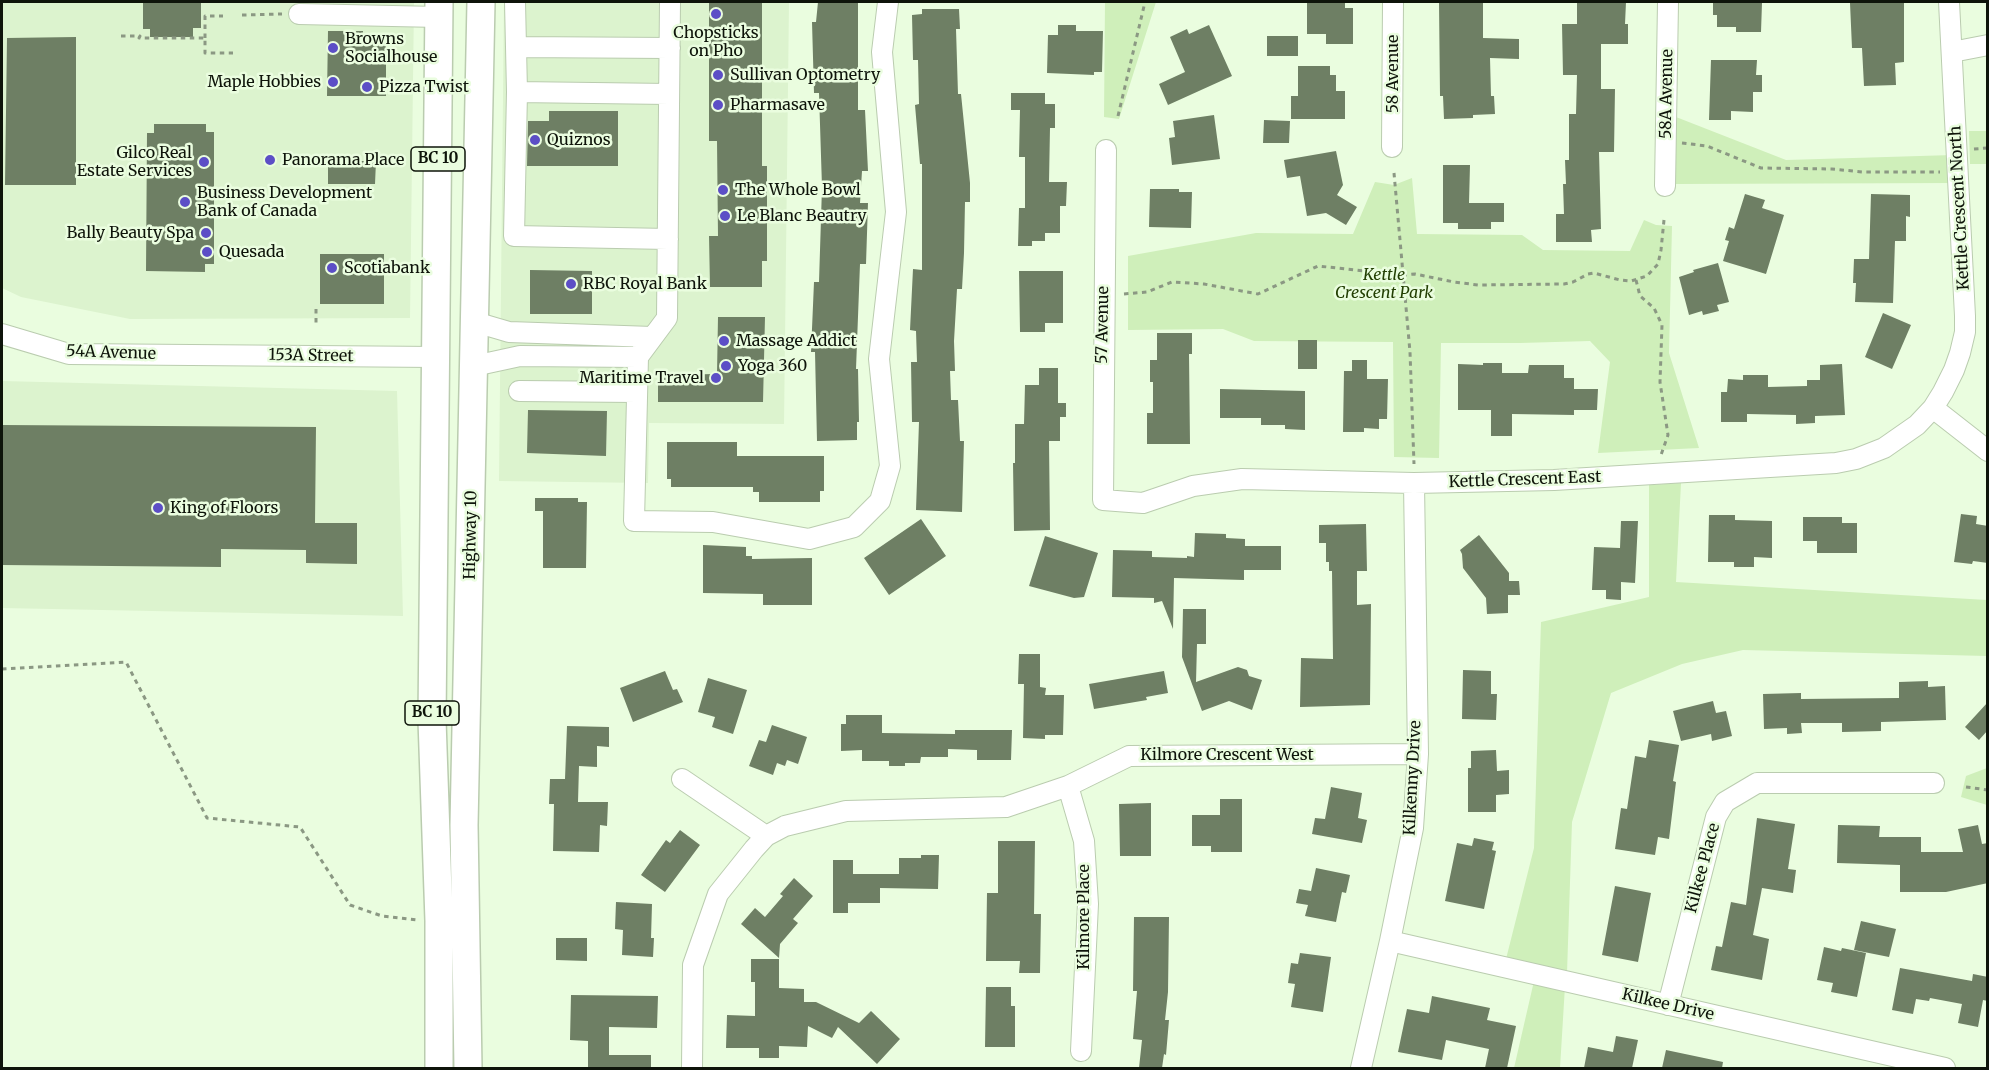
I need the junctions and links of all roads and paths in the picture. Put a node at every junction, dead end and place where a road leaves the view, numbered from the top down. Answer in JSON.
{"nodes":[{"id":1,"x":481,"y":2,"type":"edge"},
{"id":2,"x":515,"y":2,"type":"edge"},
{"id":3,"x":670,"y":2,"type":"edge"},
{"id":4,"x":888,"y":2,"type":"edge"},
{"id":5,"x":1145,"y":2,"type":"edge"},
{"id":6,"x":1394,"y":2,"type":"edge"},
{"id":7,"x":1668,"y":2,"type":"edge"},
{"id":8,"x":1949,"y":2,"type":"edge"},
{"id":9,"x":439,"y":9,"type":"edge"},
{"id":10,"x":290,"y":14,"type":"joint"},
{"id":11,"x":242,"y":15,"type":"dead end"},
{"id":12,"x":223,"y":16,"type":"dead end"},
{"id":13,"x":121,"y":36,"type":"dead end"},
{"id":14,"x":205,"y":38,"type":"junction"},
{"id":15,"x":1988,"y":45,"type":"edge"},
{"id":16,"x":516,"y":47,"type":"junction"},
{"id":17,"x":670,"y":48,"type":"junction"},
{"id":18,"x":1952,"y":52,"type":"junction"},
{"id":19,"x":233,"y":53,"type":"dead end"},
{"id":20,"x":517,"y":92,"type":"junction"},
{"id":21,"x":669,"y":94,"type":"junction"},
{"id":22,"x":1118,"y":116,"type":"dead end"},
{"id":23,"x":1678,"y":143,"type":"dead end"},
{"id":24,"x":1392,"y":147,"type":"dead end"},
{"id":25,"x":1988,"y":148,"type":"edge"},
{"id":26,"x":1106,"y":150,"type":"dead end"},
{"id":27,"x":1972,"y":150,"type":"dead end"},
{"id":28,"x":1945,"y":171,"type":"dead end"},
{"id":29,"x":1394,"y":173,"type":"dead end"},
{"id":30,"x":1665,"y":186,"type":"dead end"},
{"id":31,"x":1664,"y":220,"type":"dead end"},
{"id":32,"x":668,"y":239,"type":"junction"},
{"id":33,"x":1403,"y":275,"type":"junction"},
{"id":34,"x":1636,"y":280,"type":"junction"},
{"id":35,"x":1118,"y":294,"type":"dead end"},
{"id":36,"x":436,"y":301,"type":"junction"},
{"id":37,"x":316,"y":309,"type":"dead end"},
{"id":38,"x":475,"y":322,"type":"junction"},
{"id":39,"x":316,"y":324,"type":"dead end"},
{"id":40,"x":2,"y":334,"type":"edge"},
{"id":41,"x":652,"y":338,"type":"junction"},
{"id":42,"x":187,"y":355,"type":"joint"},
{"id":43,"x":436,"y":357,"type":"junction"},
{"id":44,"x":638,"y":357,"type":"junction"},
{"id":45,"x":474,"y":366,"type":"junction"},
{"id":46,"x":519,"y":391,"type":"dead end"},
{"id":47,"x":637,"y":392,"type":"junction"},
{"id":48,"x":474,"y":401,"type":"junction"},
{"id":49,"x":1933,"y":408,"type":"junction"},
{"id":50,"x":1988,"y":451,"type":"edge"},
{"id":51,"x":1660,"y":459,"type":"dead end"},
{"id":52,"x":1414,"y":483,"type":"junction"},
{"id":53,"x":1103,"y":500,"type":"joint"},
{"id":54,"x":2,"y":669,"type":"edge"},
{"id":55,"x":1418,"y":754,"type":"junction"},
{"id":56,"x":682,"y":779,"type":"dead end"},
{"id":57,"x":1934,"y":783,"type":"dead end"},
{"id":58,"x":1068,"y":786,"type":"junction"},
{"id":59,"x":1966,"y":787,"type":"dead end"},
{"id":60,"x":1988,"y":790,"type":"edge"},
{"id":61,"x":766,"y":836,"type":"junction"},
{"id":62,"x":439,"y":921,"type":"junction"},
{"id":63,"x":1390,"y":941,"type":"junction"},
{"id":64,"x":1668,"y":1005,"type":"junction"},
{"id":65,"x":1081,"y":1050,"type":"dead end"},
{"id":66,"x":439,"y":1068,"type":"edge"},
{"id":67,"x":468,"y":1068,"type":"edge"},
{"id":68,"x":692,"y":1068,"type":"edge"},
{"id":69,"x":1361,"y":1068,"type":"edge"},
{"id":70,"x":1945,"y":1068,"type":"edge"}],
"edges":[{"from":1,"to":38,"type":"highway","name":"Highway 10","number":"BC 10"},
{"from":2,"to":16,"type":"street"},
{"from":3,"to":17,"type":"street"},
{"from":4,"to":47,"type":"street"},
{"from":5,"to":22,"type":"path"},
{"from":6,"to":24,"type":"street","name":"58 Avenue"},
{"from":7,"to":30,"type":"street","name":"58A Avenue"},
{"from":8,"to":18,"type":"street","name":"Kettle Crescent North"},
{"from":9,"to":10,"type":"street"},
{"from":9,"to":36,"type":"highway","number":"BC 10"},
{"from":10,"to":11,"type":"path"},
{"from":12,"to":14,"type":"path"},
{"from":13,"to":14,"type":"path"},
{"from":14,"to":19,"type":"path"},
{"from":15,"to":18,"type":"street"},
{"from":16,"to":17,"type":"street"},
{"from":16,"to":20,"type":"street"},
{"from":17,"to":21,"type":"street"},
{"from":18,"to":49,"type":"street","name":"Kettle Crescent North"},
{"from":20,"to":21,"type":"street"},
{"from":20,"to":32,"type":"street"},
{"from":21,"to":32,"type":"street"},
{"from":23,"to":28,"type":"path"},
{"from":25,"to":27,"type":"path"},
{"from":26,"to":53,"type":"street","name":"57 Avenue"},
{"from":29,"to":33,"type":"path"},
{"from":31,"to":34,"type":"path"},
{"from":32,"to":41,"type":"street"},
{"from":33,"to":34,"type":"path"},
{"from":33,"to":35,"type":"path"},
{"from":33,"to":52,"type":"path"},
{"from":34,"to":51,"type":"path"},
{"from":36,"to":43,"type":"highway","number":"BC 10"},
{"from":36,"to":45,"type":"highway"},
{"from":37,"to":39,"type":"path"},
{"from":38,"to":41,"type":"street"},
{"from":38,"to":45,"type":"highway","name":"Highway 10","number":"BC 10"},
{"from":40,"to":42,"type":"street","name":"54A Avenue"},
{"from":41,"to":44,"type":"street"},
{"from":42,"to":43,"type":"street","name":"153A Street"},
{"from":43,"to":48,"type":"highway"},
{"from":43,"to":62,"type":"highway","number":"BC 10"},
{"from":44,"to":45,"type":"street"},
{"from":44,"to":47,"type":"street"},
{"from":45,"to":48,"type":"highway","name":"Highway 10","number":"BC 10"},
{"from":46,"to":47,"type":"street"},
{"from":48,"to":67,"type":"highway","name":"Highway 10","number":"BC 10"},
{"from":49,"to":50,"type":"street"},
{"from":49,"to":52,"type":"street","name":"Kettle Crescent East"},
{"from":52,"to":53,"type":"street","name":"Kettle Crescent East"},
{"from":52,"to":55,"type":"street","name":"Kilkenny Drive"},
{"from":54,"to":62,"type":"path"},
{"from":55,"to":58,"type":"street","name":"Kilmore Crescent West"},
{"from":55,"to":63,"type":"street","name":"Kilkenny Drive"},
{"from":56,"to":61,"type":"street"},
{"from":57,"to":64,"type":"street","name":"Kilkee Place"},
{"from":58,"to":61,"type":"street","name":"Kilmore Crescent West"},
{"from":58,"to":65,"type":"street","name":"Kilmore Place"},
{"from":59,"to":60,"type":"path"},
{"from":61,"to":68,"type":"street","name":"Kilmore Crescent West"},
{"from":62,"to":66,"type":"highway","number":"BC 10"},
{"from":63,"to":64,"type":"street","name":"Kilkee Drive"},
{"from":63,"to":69,"type":"street","name":"Kilkenny Drive"},
{"from":64,"to":70,"type":"street","name":"Kilkee Drive"}]}
